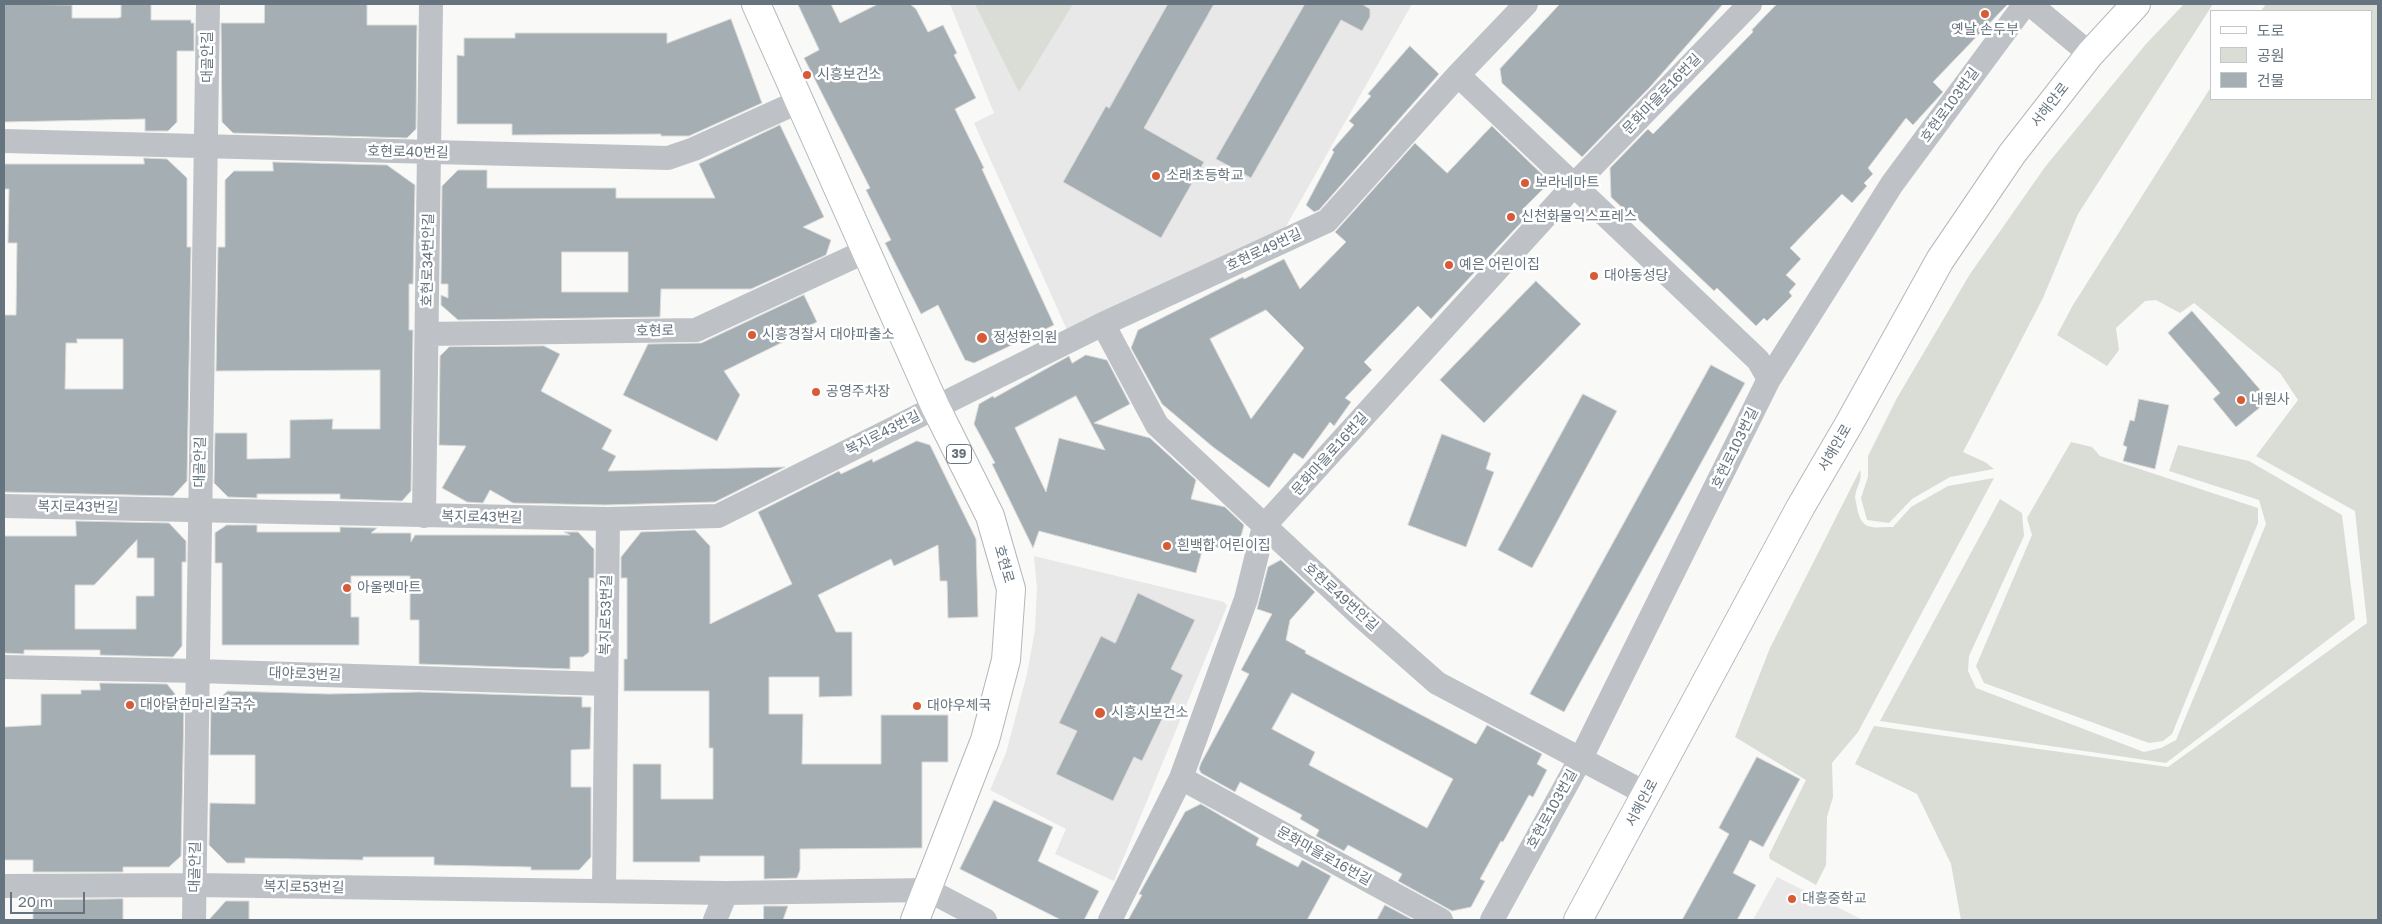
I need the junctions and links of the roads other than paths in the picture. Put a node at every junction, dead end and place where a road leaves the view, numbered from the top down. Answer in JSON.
{"nodes":[{"id":1,"x":208,"y":4,"type":"edge"},
{"id":2,"x":431,"y":4,"type":"edge"},
{"id":3,"x":756,"y":4,"type":"edge"},
{"id":4,"x":1526,"y":4,"type":"edge"},
{"id":5,"x":1750,"y":4,"type":"edge"},
{"id":6,"x":2025,"y":4,"type":"edge"},
{"id":7,"x":2030,"y":4,"type":"edge"},
{"id":8,"x":2136,"y":4,"type":"edge"},
{"id":9,"x":2090,"y":54,"type":"junction"},
{"id":10,"x":1458,"y":76,"type":"junction"},
{"id":11,"x":800,"y":101,"type":"junction"},
{"id":12,"x":4,"y":141,"type":"edge"},
{"id":13,"x":207,"y":147,"type":"junction"},
{"id":14,"x":430,"y":152,"type":"junction"},
{"id":15,"x":1574,"y":184,"type":"junction"},
{"id":16,"x":866,"y":251,"type":"junction"},
{"id":17,"x":1103,"y":324,"type":"junction"},
{"id":18,"x":427,"y":334,"type":"junction"},
{"id":19,"x":1770,"y":379,"type":"junction"},
{"id":20,"x":935,"y":406,"type":"junction"},
{"id":21,"x":4,"y":506,"type":"edge"},
{"id":22,"x":199,"y":510,"type":"junction"},
{"id":23,"x":424,"y":516,"type":"junction"},
{"id":24,"x":608,"y":519,"type":"junction"},
{"id":25,"x":1264,"y":526,"type":"junction"},
{"id":26,"x":4,"y":667,"type":"edge"},
{"id":27,"x":198,"y":671,"type":"junction"},
{"id":28,"x":606,"y":684,"type":"junction"},
{"id":29,"x":1581,"y":758,"type":"junction"},
{"id":30,"x":1181,"y":778,"type":"junction"},
{"id":31,"x":1647,"y":794,"type":"junction"},
{"id":32,"x":4,"y":886,"type":"edge"},
{"id":33,"x":195,"y":886,"type":"junction"},
{"id":34,"x":928,"y":890,"type":"junction"},
{"id":35,"x":604,"y":891,"type":"junction"},
{"id":36,"x":726,"y":893,"type":"junction"},
{"id":37,"x":194,"y":920,"type":"edge"},
{"id":38,"x":715,"y":920,"type":"edge"},
{"id":39,"x":915,"y":920,"type":"edge"},
{"id":40,"x":985,"y":920,"type":"edge"},
{"id":41,"x":1110,"y":920,"type":"edge"},
{"id":42,"x":1440,"y":920,"type":"edge"},
{"id":43,"x":1492,"y":920,"type":"edge"},
{"id":44,"x":1578,"y":920,"type":"edge"}],
"edges":[{"from":1,"to":13,"type":"street","name":"대골안길"},
{"from":2,"to":14,"type":"street","name":"호현로34번안길"},
{"from":3,"to":11,"type":"main road","name":"호현로","number":"39"},
{"from":4,"to":10,"type":"street","name":"호현로49번길"},
{"from":5,"to":15,"type":"street","name":"문화마을로16번길"},
{"from":6,"to":19,"type":"street","name":"호현로103번길"},
{"from":7,"to":9,"type":"street"},
{"from":8,"to":9,"type":"main road","name":"서해안로"},
{"from":9,"to":31,"type":"main road","name":"서해안로"},
{"from":10,"to":15,"type":"street"},
{"from":10,"to":17,"type":"street","name":"호현로49번길"},
{"from":11,"to":14,"type":"street","name":"호현로40번길"},
{"from":11,"to":16,"type":"main road","name":"호현로","number":"39"},
{"from":12,"to":13,"type":"street","name":"호현로40번길"},
{"from":13,"to":14,"type":"street","name":"호현로40번길"},
{"from":13,"to":22,"type":"street","name":"대골안길"},
{"from":14,"to":18,"type":"street","name":"호현로34번안길"},
{"from":15,"to":19,"type":"street"},
{"from":15,"to":25,"type":"street","name":"문화마을로16번길"},
{"from":16,"to":18,"type":"street","name":"호현로"},
{"from":16,"to":20,"type":"main road","name":"호현로","number":"39"},
{"from":17,"to":20,"type":"street","name":"호현로49번길"},
{"from":17,"to":25,"type":"street","name":"호현로49번안길"},
{"from":18,"to":23,"type":"street","name":"호현로34번안길"},
{"from":19,"to":29,"type":"street","name":"호현로103번길"},
{"from":20,"to":24,"type":"street","name":"복지로43번길"},
{"from":20,"to":34,"type":"main road","name":"호현로","number":"39"},
{"from":21,"to":22,"type":"street","name":"복지로43번길"},
{"from":22,"to":23,"type":"street","name":"복지로43번길"},
{"from":22,"to":27,"type":"street","name":"대골안길"},
{"from":23,"to":24,"type":"street","name":"복지로43번길"},
{"from":24,"to":28,"type":"street","name":"복지로53번길"},
{"from":25,"to":29,"type":"street","name":"호현로49번안길"},
{"from":25,"to":30,"type":"street","name":"문화마을로16번길"},
{"from":26,"to":27,"type":"street","name":"대야로3번길"},
{"from":27,"to":28,"type":"street","name":"대야로3번길"},
{"from":27,"to":33,"type":"street","name":"대골안길"},
{"from":28,"to":35,"type":"street","name":"복지로53번길"},
{"from":29,"to":31,"type":"street","name":"호현로49번안길"},
{"from":29,"to":43,"type":"street","name":"호현로103번길"},
{"from":30,"to":41,"type":"street","name":"문화마을로16번길"},
{"from":30,"to":42,"type":"street","name":"문화마을로16번길"},
{"from":31,"to":44,"type":"main road","name":"서해안로"},
{"from":32,"to":33,"type":"street","name":"복지로53번길"},
{"from":33,"to":35,"type":"street","name":"복지로53번길"},
{"from":33,"to":37,"type":"street","name":"대골안길"},
{"from":34,"to":36,"type":"street","name":"복지로53번길"},
{"from":34,"to":39,"type":"main road","name":"호현로","number":"39"},
{"from":34,"to":40,"type":"street"},
{"from":35,"to":36,"type":"street","name":"복지로53번길"},
{"from":36,"to":38,"type":"street"}]}
